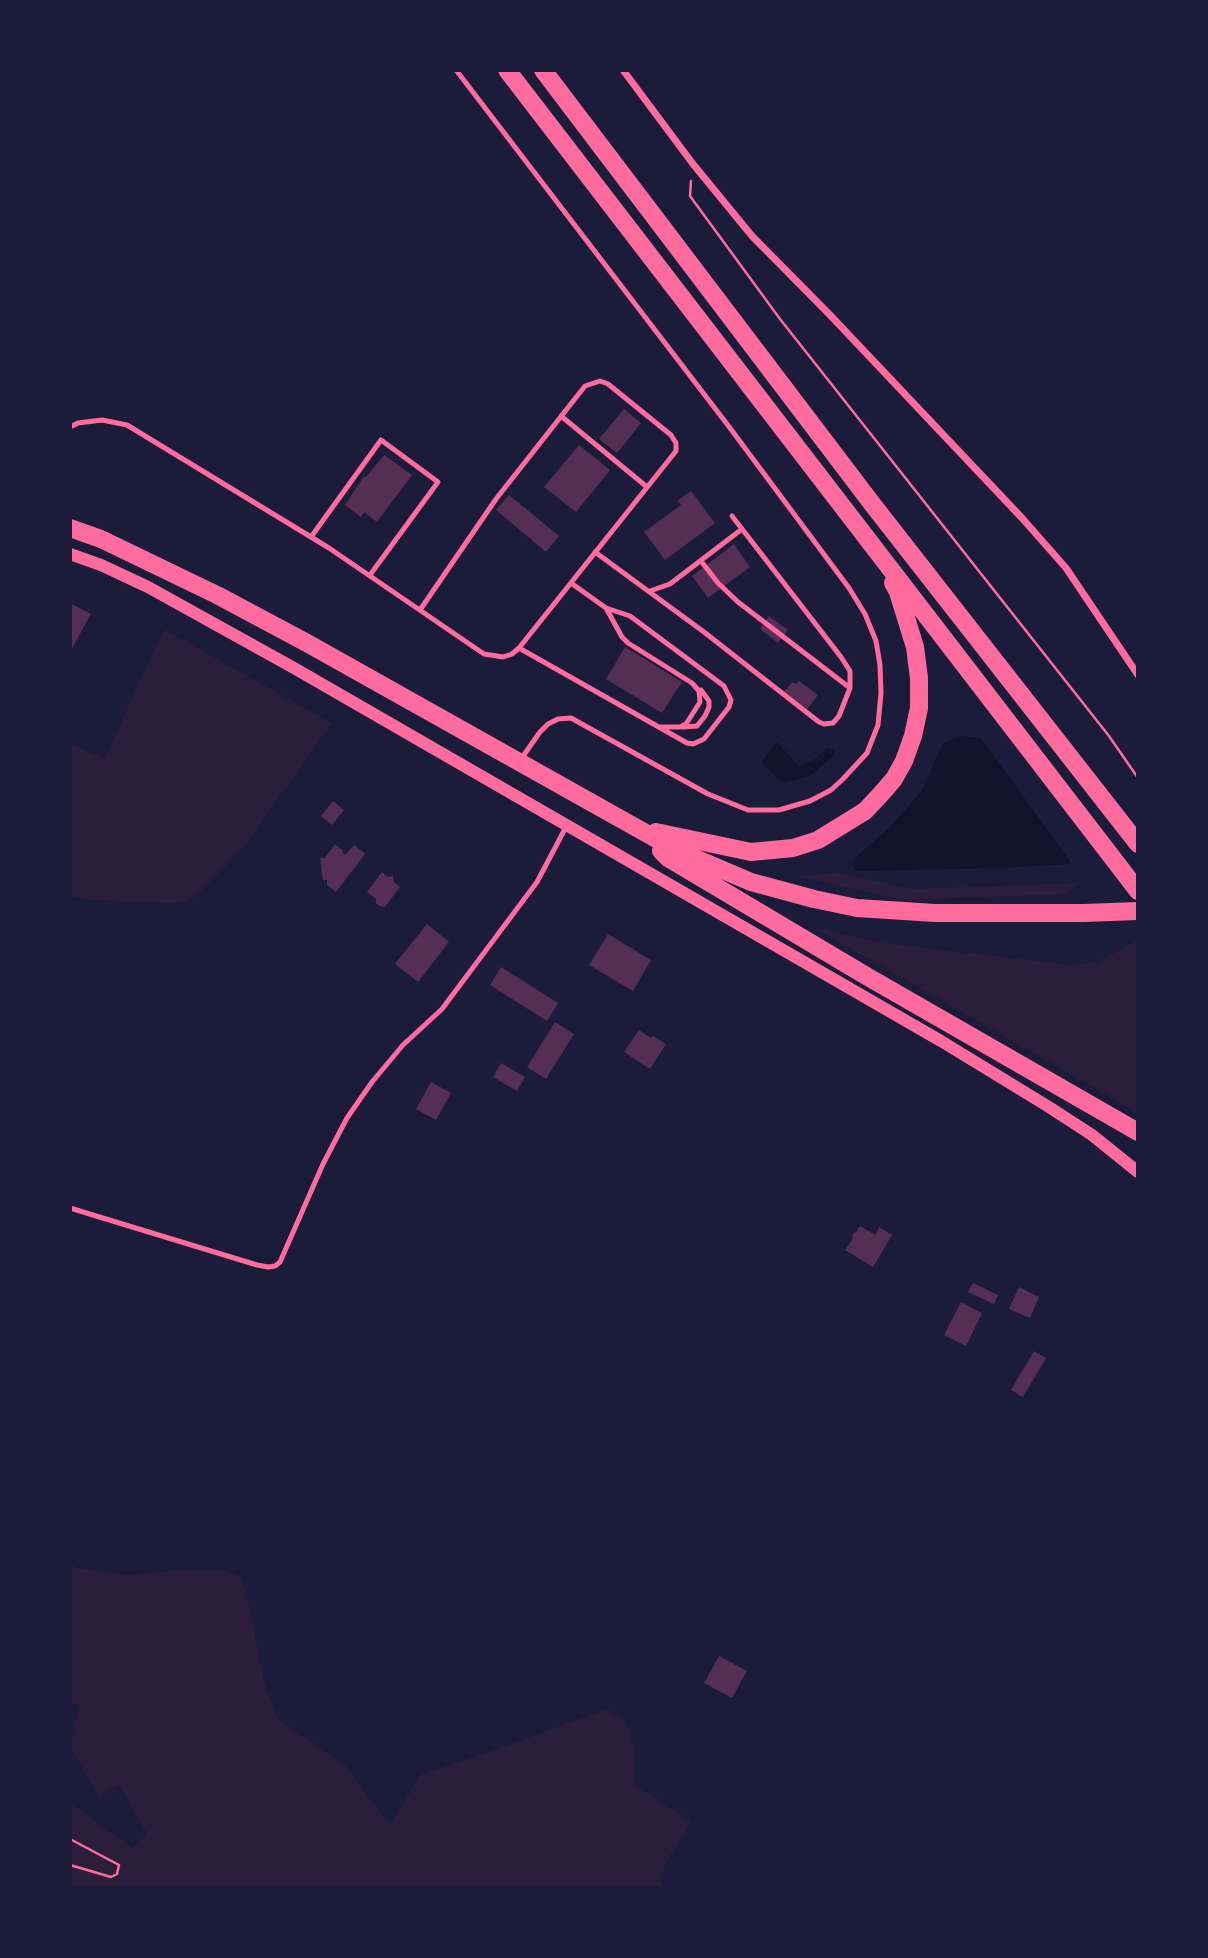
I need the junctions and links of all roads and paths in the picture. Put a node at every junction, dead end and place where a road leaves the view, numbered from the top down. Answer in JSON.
{"nodes":[{"id":1,"x":456,"y":70,"type":"edge"},
{"id":2,"x":507,"y":70,"type":"edge"},
{"id":3,"x":543,"y":70,"type":"edge"},
{"id":4,"x":623,"y":70,"type":"edge"},
{"id":5,"x":693,"y":164,"type":"junction"},
{"id":6,"x":561,"y":416,"type":"junction"},
{"id":7,"x":70,"y":427,"type":"edge"},
{"id":8,"x":647,"y":487,"type":"junction"},
{"id":9,"x":732,"y":516,"type":"dead end"},
{"id":10,"x":70,"y":528,"type":"edge"},
{"id":11,"x":742,"y":529,"type":"junction"},
{"id":12,"x":311,"y":537,"type":"junction"},
{"id":13,"x":869,"y":542,"type":"junction"},
{"id":14,"x":595,"y":552,"type":"junction"},
{"id":15,"x":70,"y":554,"type":"edge"},
{"id":16,"x":701,"y":561,"type":"junction"},
{"id":17,"x":370,"y":575,"type":"junction"},
{"id":18,"x":571,"y":583,"type":"junction"},
{"id":19,"x":649,"y":592,"type":"junction"},
{"id":20,"x":606,"y":608,"type":"junction"},
{"id":21,"x":420,"y":610,"type":"junction"},
{"id":22,"x":519,"y":648,"type":"junction"},
{"id":23,"x":1138,"y":675,"type":"edge"},
{"id":24,"x":692,"y":682,"type":"junction"},
{"id":25,"x":850,"y":688,"type":"junction"},
{"id":26,"x":656,"y":727,"type":"junction"},
{"id":27,"x":680,"y":727,"type":"junction"},
{"id":28,"x":519,"y":762,"type":"junction"},
{"id":29,"x":1138,"y":778,"type":"edge"},
{"id":30,"x":567,"y":825,"type":"junction"},
{"id":31,"x":636,"y":827,"type":"junction"},
{"id":32,"x":1138,"y":844,"type":"edge"},
{"id":33,"x":1138,"y":891,"type":"edge"},
{"id":34,"x":1138,"y":911,"type":"edge"},
{"id":35,"x":1138,"y":1132,"type":"edge"},
{"id":36,"x":1138,"y":1171,"type":"edge"},
{"id":37,"x":70,"y":1208,"type":"edge"},
{"id":38,"x":70,"y":1839,"type":"edge"},
{"id":39,"x":70,"y":1865,"type":"edge"}],
"edges":[{"from":1,"to":28,"type":"lane"},
{"from":2,"to":13,"type":"highway"},
{"from":3,"to":32,"type":"highway"},
{"from":4,"to":5,"type":"street"},
{"from":5,"to":23,"type":"street"},
{"from":5,"to":29,"type":"path"},
{"from":6,"to":8,"type":"lane"},
{"from":6,"to":8,"type":"lane"},
{"from":6,"to":21,"type":"lane"},
{"from":7,"to":12,"type":"lane"},
{"from":8,"to":14,"type":"lane"},
{"from":9,"to":11,"type":"lane"},
{"from":10,"to":28,"type":"highway"},
{"from":11,"to":16,"type":"lane"},
{"from":11,"to":25,"type":"lane"},
{"from":12,"to":17,"type":"lane"},
{"from":12,"to":17,"type":"lane"},
{"from":13,"to":31,"type":"highway"},
{"from":13,"to":33,"type":"highway"},
{"from":14,"to":18,"type":"lane"},
{"from":14,"to":19,"type":"lane"},
{"from":15,"to":30,"type":"street"},
{"from":16,"to":19,"type":"lane"},
{"from":16,"to":25,"type":"lane"},
{"from":17,"to":21,"type":"lane"},
{"from":18,"to":20,"type":"lane"},
{"from":18,"to":22,"type":"lane"},
{"from":19,"to":25,"type":"lane"},
{"from":20,"to":24,"type":"lane"},
{"from":20,"to":26,"type":"lane"},
{"from":21,"to":22,"type":"lane"},
{"from":22,"to":26,"type":"lane"},
{"from":24,"to":27,"type":"lane"},
{"from":24,"to":27,"type":"lane"},
{"from":26,"to":27,"type":"lane"},
{"from":28,"to":31,"type":"highway"},
{"from":30,"to":36,"type":"street"},
{"from":30,"to":37,"type":"lane"},
{"from":31,"to":34,"type":"highway"},
{"from":31,"to":35,"type":"highway"},
{"from":38,"to":39,"type":"path"}]}
